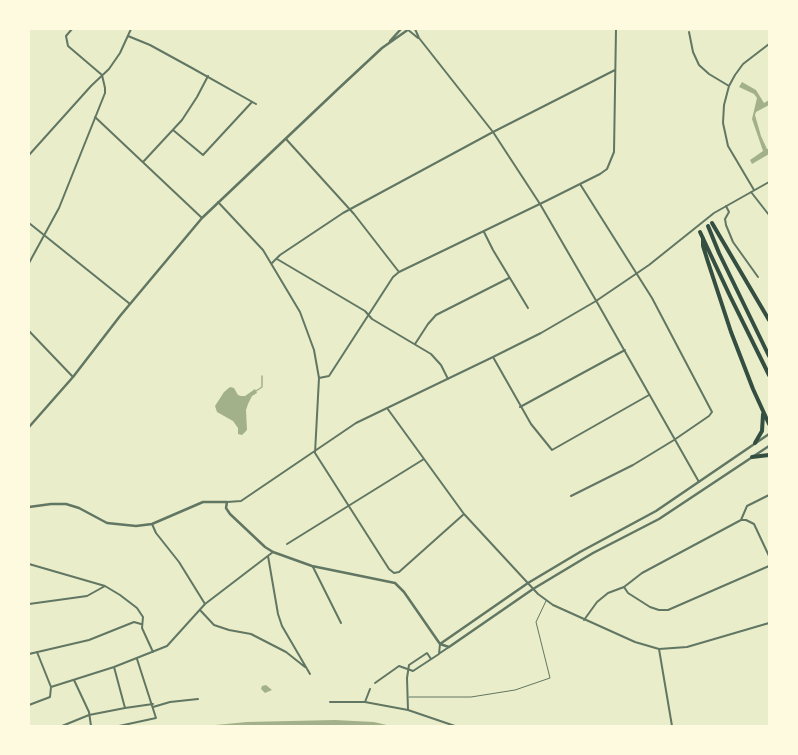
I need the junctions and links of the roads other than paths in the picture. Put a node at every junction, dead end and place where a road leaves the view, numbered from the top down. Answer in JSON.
{"nodes":[{"id":1,"x":72,"y":29,"type":"edge"},
{"id":2,"x":130,"y":29,"type":"edge"},
{"id":3,"x":401,"y":29,"type":"edge"},
{"id":4,"x":408,"y":29,"type":"edge"},
{"id":5,"x":415,"y":29,"type":"edge"},
{"id":6,"x":616,"y":29,"type":"edge"},
{"id":7,"x":689,"y":32,"type":"dead end"},
{"id":8,"x":128,"y":36,"type":"junction"},
{"id":9,"x":419,"y":38,"type":"junction"},
{"id":10,"x":388,"y":44,"type":"junction"},
{"id":11,"x":769,"y":44,"type":"edge"},
{"id":12,"x":615,"y":70,"type":"junction"},
{"id":13,"x":102,"y":75,"type":"junction"},
{"id":14,"x":208,"y":76,"type":"junction"},
{"id":15,"x":729,"y":86,"type":"junction"},
{"id":16,"x":252,"y":102,"type":"junction"},
{"id":17,"x":256,"y":104,"type":"dead end"},
{"id":18,"x":95,"y":117,"type":"junction"},
{"id":19,"x":173,"y":130,"type":"junction"},
{"id":20,"x":493,"y":132,"type":"junction"},
{"id":21,"x":285,"y":138,"type":"junction"},
{"id":22,"x":29,"y":155,"type":"edge"},
{"id":23,"x":143,"y":162,"type":"junction"},
{"id":24,"x":769,"y":182,"type":"edge"},
{"id":25,"x":580,"y":184,"type":"junction"},
{"id":26,"x":754,"y":190,"type":"junction"},
{"id":27,"x":751,"y":192,"type":"junction"},
{"id":28,"x":218,"y":202,"type":"junction"},
{"id":29,"x":540,"y":204,"type":"junction"},
{"id":30,"x":726,"y":206,"type":"junction"},
{"id":31,"x":349,"y":209,"type":"junction"},
{"id":32,"x":769,"y":215,"type":"edge"},
{"id":33,"x":202,"y":218,"type":"junction"},
{"id":34,"x":29,"y":223,"type":"edge"},
{"id":35,"x":484,"y":232,"type":"junction"},
{"id":36,"x":700,"y":232,"type":"dead end"},
{"id":37,"x":45,"y":235,"type":"junction"},
{"id":38,"x":703,"y":238,"type":"junction"},
{"id":39,"x":276,"y":258,"type":"junction"},
{"id":40,"x":29,"y":262,"type":"edge"},
{"id":41,"x":272,"y":263,"type":"junction"},
{"id":42,"x":399,"y":272,"type":"junction"},
{"id":43,"x":637,"y":274,"type":"junction"},
{"id":44,"x":758,"y":277,"type":"dead end"},
{"id":45,"x":509,"y":278,"type":"junction"},
{"id":46,"x":596,"y":301,"type":"junction"},
{"id":47,"x":130,"y":304,"type":"junction"},
{"id":48,"x":528,"y":308,"type":"dead end"},
{"id":49,"x":369,"y":315,"type":"junction"},
{"id":50,"x":769,"y":320,"type":"edge"},
{"id":51,"x":29,"y":332,"type":"edge"},
{"id":52,"x":415,"y":344,"type":"junction"},
{"id":53,"x":625,"y":350,"type":"junction"},
{"id":54,"x":769,"y":356,"type":"edge"},
{"id":55,"x":493,"y":357,"type":"junction"},
{"id":56,"x":769,"y":374,"type":"edge"},
{"id":57,"x":73,"y":377,"type":"junction"},
{"id":58,"x":319,"y":378,"type":"junction"},
{"id":59,"x":448,"y":379,"type":"junction"},
{"id":60,"x":649,"y":395,"type":"junction"},
{"id":61,"x":520,"y":407,"type":"junction"},
{"id":62,"x":387,"y":408,"type":"junction"},
{"id":63,"x":762,"y":412,"type":"junction"},
{"id":64,"x":769,"y":424,"type":"edge"},
{"id":65,"x":29,"y":427,"type":"edge"},
{"id":66,"x":769,"y":434,"type":"edge"},
{"id":67,"x":674,"y":440,"type":"junction"},
{"id":68,"x":755,"y":444,"type":"junction"},
{"id":69,"x":769,"y":446,"type":"edge"},
{"id":70,"x":316,"y":448,"type":"junction"},
{"id":71,"x":769,"y":455,"type":"edge"},
{"id":72,"x":752,"y":457,"type":"junction"},
{"id":73,"x":424,"y":459,"type":"junction"},
{"id":74,"x":699,"y":482,"type":"junction"},
{"id":75,"x":769,"y":495,"type":"edge"},
{"id":76,"x":571,"y":496,"type":"dead end"},
{"id":77,"x":226,"y":502,"type":"junction"},
{"id":78,"x":348,"y":506,"type":"junction"},
{"id":79,"x":29,"y":507,"type":"edge"},
{"id":80,"x":464,"y":514,"type":"junction"},
{"id":81,"x":741,"y":520,"type":"junction"},
{"id":82,"x":152,"y":524,"type":"junction"},
{"id":83,"x":287,"y":544,"type":"dead end"},
{"id":84,"x":272,"y":552,"type":"junction"},
{"id":85,"x":268,"y":556,"type":"junction"},
{"id":86,"x":769,"y":556,"type":"edge"},
{"id":87,"x":29,"y":564,"type":"edge"},
{"id":88,"x":313,"y":566,"type":"junction"},
{"id":89,"x":769,"y":566,"type":"edge"},
{"id":90,"x":528,"y":583,"type":"junction"},
{"id":91,"x":105,"y":586,"type":"junction"},
{"id":92,"x":624,"y":587,"type":"junction"},
{"id":93,"x":533,"y":589,"type":"junction"},
{"id":94,"x":546,"y":600,"type":"junction"},
{"id":95,"x":29,"y":604,"type":"edge"},
{"id":96,"x":205,"y":604,"type":"junction"},
{"id":97,"x":200,"y":610,"type":"junction"},
{"id":98,"x":584,"y":620,"type":"junction"},
{"id":99,"x":341,"y":623,"type":"dead end"},
{"id":100,"x":769,"y":623,"type":"edge"},
{"id":101,"x":141,"y":624,"type":"junction"},
{"id":102,"x":440,"y":644,"type":"junction"},
{"id":103,"x":449,"y":647,"type":"junction"},
{"id":104,"x":659,"y":649,"type":"junction"},
{"id":105,"x":37,"y":652,"type":"junction"},
{"id":106,"x":153,"y":652,"type":"junction"},
{"id":107,"x":29,"y":654,"type":"edge"},
{"id":108,"x":439,"y":654,"type":"junction"},
{"id":109,"x":137,"y":659,"type":"junction"},
{"id":110,"x":431,"y":659,"type":"junction"},
{"id":111,"x":114,"y":667,"type":"junction"},
{"id":112,"x":307,"y":668,"type":"junction"},
{"id":113,"x":408,"y":669,"type":"junction"},
{"id":114,"x":310,"y":674,"type":"dead end"},
{"id":115,"x":74,"y":680,"type":"junction"},
{"id":116,"x":375,"y":683,"type":"dead end"},
{"id":117,"x":51,"y":687,"type":"junction"},
{"id":118,"x":370,"y":689,"type":"dead end"},
{"id":119,"x":408,"y":697,"type":"junction"},
{"id":120,"x":198,"y":699,"type":"dead end"},
{"id":121,"x":330,"y":702,"type":"dead end"},
{"id":122,"x":365,"y":702,"type":"junction"},
{"id":123,"x":153,"y":704,"type":"junction"},
{"id":124,"x":29,"y":705,"type":"edge"},
{"id":125,"x":154,"y":707,"type":"junction"},
{"id":126,"x":125,"y":708,"type":"junction"},
{"id":127,"x":408,"y":710,"type":"junction"},
{"id":128,"x":88,"y":715,"type":"junction"},
{"id":129,"x":62,"y":726,"type":"edge"},
{"id":130,"x":91,"y":726,"type":"edge"},
{"id":131,"x":119,"y":726,"type":"edge"},
{"id":132,"x":455,"y":726,"type":"edge"},
{"id":133,"x":672,"y":726,"type":"edge"}],
"edges":[{"from":1,"to":13,"type":"street"},
{"from":2,"to":8,"type":"street"},
{"from":3,"to":10,"type":"street"},
{"from":4,"to":9,"type":"street"},
{"from":4,"to":10,"type":"street"},
{"from":5,"to":9,"type":"street"},
{"from":6,"to":12,"type":"street"},
{"from":7,"to":15,"type":"street"},
{"from":8,"to":13,"type":"street"},
{"from":8,"to":14,"type":"street"},
{"from":9,"to":20,"type":"street"},
{"from":10,"to":21,"type":"street"},
{"from":11,"to":15,"type":"street"},
{"from":12,"to":20,"type":"street"},
{"from":12,"to":25,"type":"street"},
{"from":13,"to":18,"type":"street"},
{"from":13,"to":22,"type":"street"},
{"from":14,"to":16,"type":"street"},
{"from":14,"to":19,"type":"street"},
{"from":15,"to":26,"type":"street"},
{"from":16,"to":17,"type":"street"},
{"from":16,"to":19,"type":"street"},
{"from":18,"to":23,"type":"street"},
{"from":18,"to":37,"type":"street"},
{"from":19,"to":23,"type":"street"},
{"from":20,"to":29,"type":"street"},
{"from":20,"to":31,"type":"street"},
{"from":21,"to":28,"type":"street"},
{"from":21,"to":31,"type":"street"},
{"from":23,"to":33,"type":"street"},
{"from":24,"to":26,"type":"street"},
{"from":25,"to":29,"type":"street"},
{"from":25,"to":43,"type":"street"},
{"from":26,"to":27,"type":"street"},
{"from":27,"to":30,"type":"street"},
{"from":27,"to":32,"type":"street"},
{"from":28,"to":33,"type":"street"},
{"from":28,"to":41,"type":"street"},
{"from":29,"to":35,"type":"street"},
{"from":29,"to":46,"type":"street"},
{"from":30,"to":43,"type":"street"},
{"from":30,"to":44,"type":"street"},
{"from":31,"to":39,"type":"street"},
{"from":31,"to":42,"type":"street"},
{"from":33,"to":47,"type":"street"},
{"from":34,"to":37,"type":"street"},
{"from":35,"to":42,"type":"street"},
{"from":35,"to":45,"type":"street"},
{"from":36,"to":38,"type":"highway"},
{"from":37,"to":40,"type":"street"},
{"from":37,"to":47,"type":"street"},
{"from":38,"to":56,"type":"highway"},
{"from":38,"to":63,"type":"highway"},
{"from":39,"to":41,"type":"street"},
{"from":39,"to":49,"type":"street"},
{"from":41,"to":58,"type":"street"},
{"from":42,"to":49,"type":"street"},
{"from":43,"to":46,"type":"street"},
{"from":43,"to":67,"type":"street"},
{"from":45,"to":48,"type":"street"},
{"from":45,"to":52,"type":"street"},
{"from":46,"to":53,"type":"street"},
{"from":46,"to":55,"type":"street"},
{"from":47,"to":57,"type":"street"},
{"from":49,"to":52,"type":"street"},
{"from":49,"to":58,"type":"street"},
{"from":50,"to":54,"type":"highway"},
{"from":51,"to":57,"type":"street"},
{"from":52,"to":59,"type":"street"},
{"from":53,"to":60,"type":"street"},
{"from":53,"to":61,"type":"street"},
{"from":55,"to":59,"type":"street"},
{"from":55,"to":61,"type":"street"},
{"from":57,"to":65,"type":"street"},
{"from":58,"to":70,"type":"street"},
{"from":59,"to":62,"type":"street"},
{"from":60,"to":61,"type":"street"},
{"from":60,"to":67,"type":"street"},
{"from":62,"to":70,"type":"street"},
{"from":62,"to":73,"type":"street"},
{"from":63,"to":64,"type":"highway"},
{"from":63,"to":68,"type":"highway"},
{"from":66,"to":68,"type":"street"},
{"from":67,"to":74,"type":"street"},
{"from":67,"to":76,"type":"street"},
{"from":68,"to":74,"type":"street"},
{"from":69,"to":72,"type":"street"},
{"from":70,"to":77,"type":"street"},
{"from":70,"to":78,"type":"street"},
{"from":71,"to":72,"type":"highway"},
{"from":72,"to":93,"type":"street"},
{"from":73,"to":78,"type":"street"},
{"from":73,"to":80,"type":"street"},
{"from":74,"to":90,"type":"street"},
{"from":75,"to":81,"type":"street"},
{"from":77,"to":82,"type":"street"},
{"from":77,"to":84,"type":"street"},
{"from":78,"to":80,"type":"street"},
{"from":78,"to":83,"type":"street"},
{"from":79,"to":82,"type":"street"},
{"from":80,"to":90,"type":"street"},
{"from":81,"to":86,"type":"street"},
{"from":81,"to":92,"type":"street"},
{"from":82,"to":96,"type":"street"},
{"from":84,"to":85,"type":"street"},
{"from":84,"to":88,"type":"street"},
{"from":85,"to":96,"type":"street"},
{"from":85,"to":112,"type":"street"},
{"from":87,"to":91,"type":"street"},
{"from":88,"to":99,"type":"street"},
{"from":88,"to":102,"type":"street"},
{"from":89,"to":92,"type":"street"},
{"from":90,"to":93,"type":"street"},
{"from":90,"to":102,"type":"street"},
{"from":91,"to":95,"type":"street"},
{"from":91,"to":101,"type":"street"},
{"from":92,"to":98,"type":"street"},
{"from":93,"to":94,"type":"street"},
{"from":93,"to":103,"type":"street"},
{"from":94,"to":98,"type":"street"},
{"from":94,"to":119,"type":"lane"},
{"from":96,"to":97,"type":"street"},
{"from":97,"to":106,"type":"street"},
{"from":97,"to":112,"type":"street"},
{"from":98,"to":104,"type":"street"},
{"from":100,"to":104,"type":"street"},
{"from":101,"to":105,"type":"street"},
{"from":101,"to":106,"type":"street"},
{"from":102,"to":103,"type":"street"},
{"from":102,"to":108,"type":"street"},
{"from":103,"to":108,"type":"street"},
{"from":104,"to":133,"type":"street"},
{"from":105,"to":107,"type":"street"},
{"from":105,"to":117,"type":"street"},
{"from":106,"to":109,"type":"street"},
{"from":108,"to":110,"type":"street"},
{"from":109,"to":111,"type":"street"},
{"from":109,"to":123,"type":"street"},
{"from":110,"to":113,"type":"street"},
{"from":110,"to":113,"type":"street"},
{"from":111,"to":115,"type":"street"},
{"from":111,"to":126,"type":"street"},
{"from":112,"to":114,"type":"street"},
{"from":113,"to":116,"type":"street"},
{"from":113,"to":119,"type":"street"},
{"from":115,"to":117,"type":"street"},
{"from":115,"to":128,"type":"street"},
{"from":117,"to":124,"type":"street"},
{"from":118,"to":122,"type":"street"},
{"from":119,"to":127,"type":"street"},
{"from":120,"to":125,"type":"street"},
{"from":121,"to":122,"type":"street"},
{"from":122,"to":127,"type":"street"},
{"from":123,"to":125,"type":"street"},
{"from":123,"to":126,"type":"street"},
{"from":125,"to":131,"type":"street"},
{"from":126,"to":128,"type":"street"},
{"from":127,"to":132,"type":"street"},
{"from":128,"to":129,"type":"street"},
{"from":128,"to":130,"type":"street"}]}
